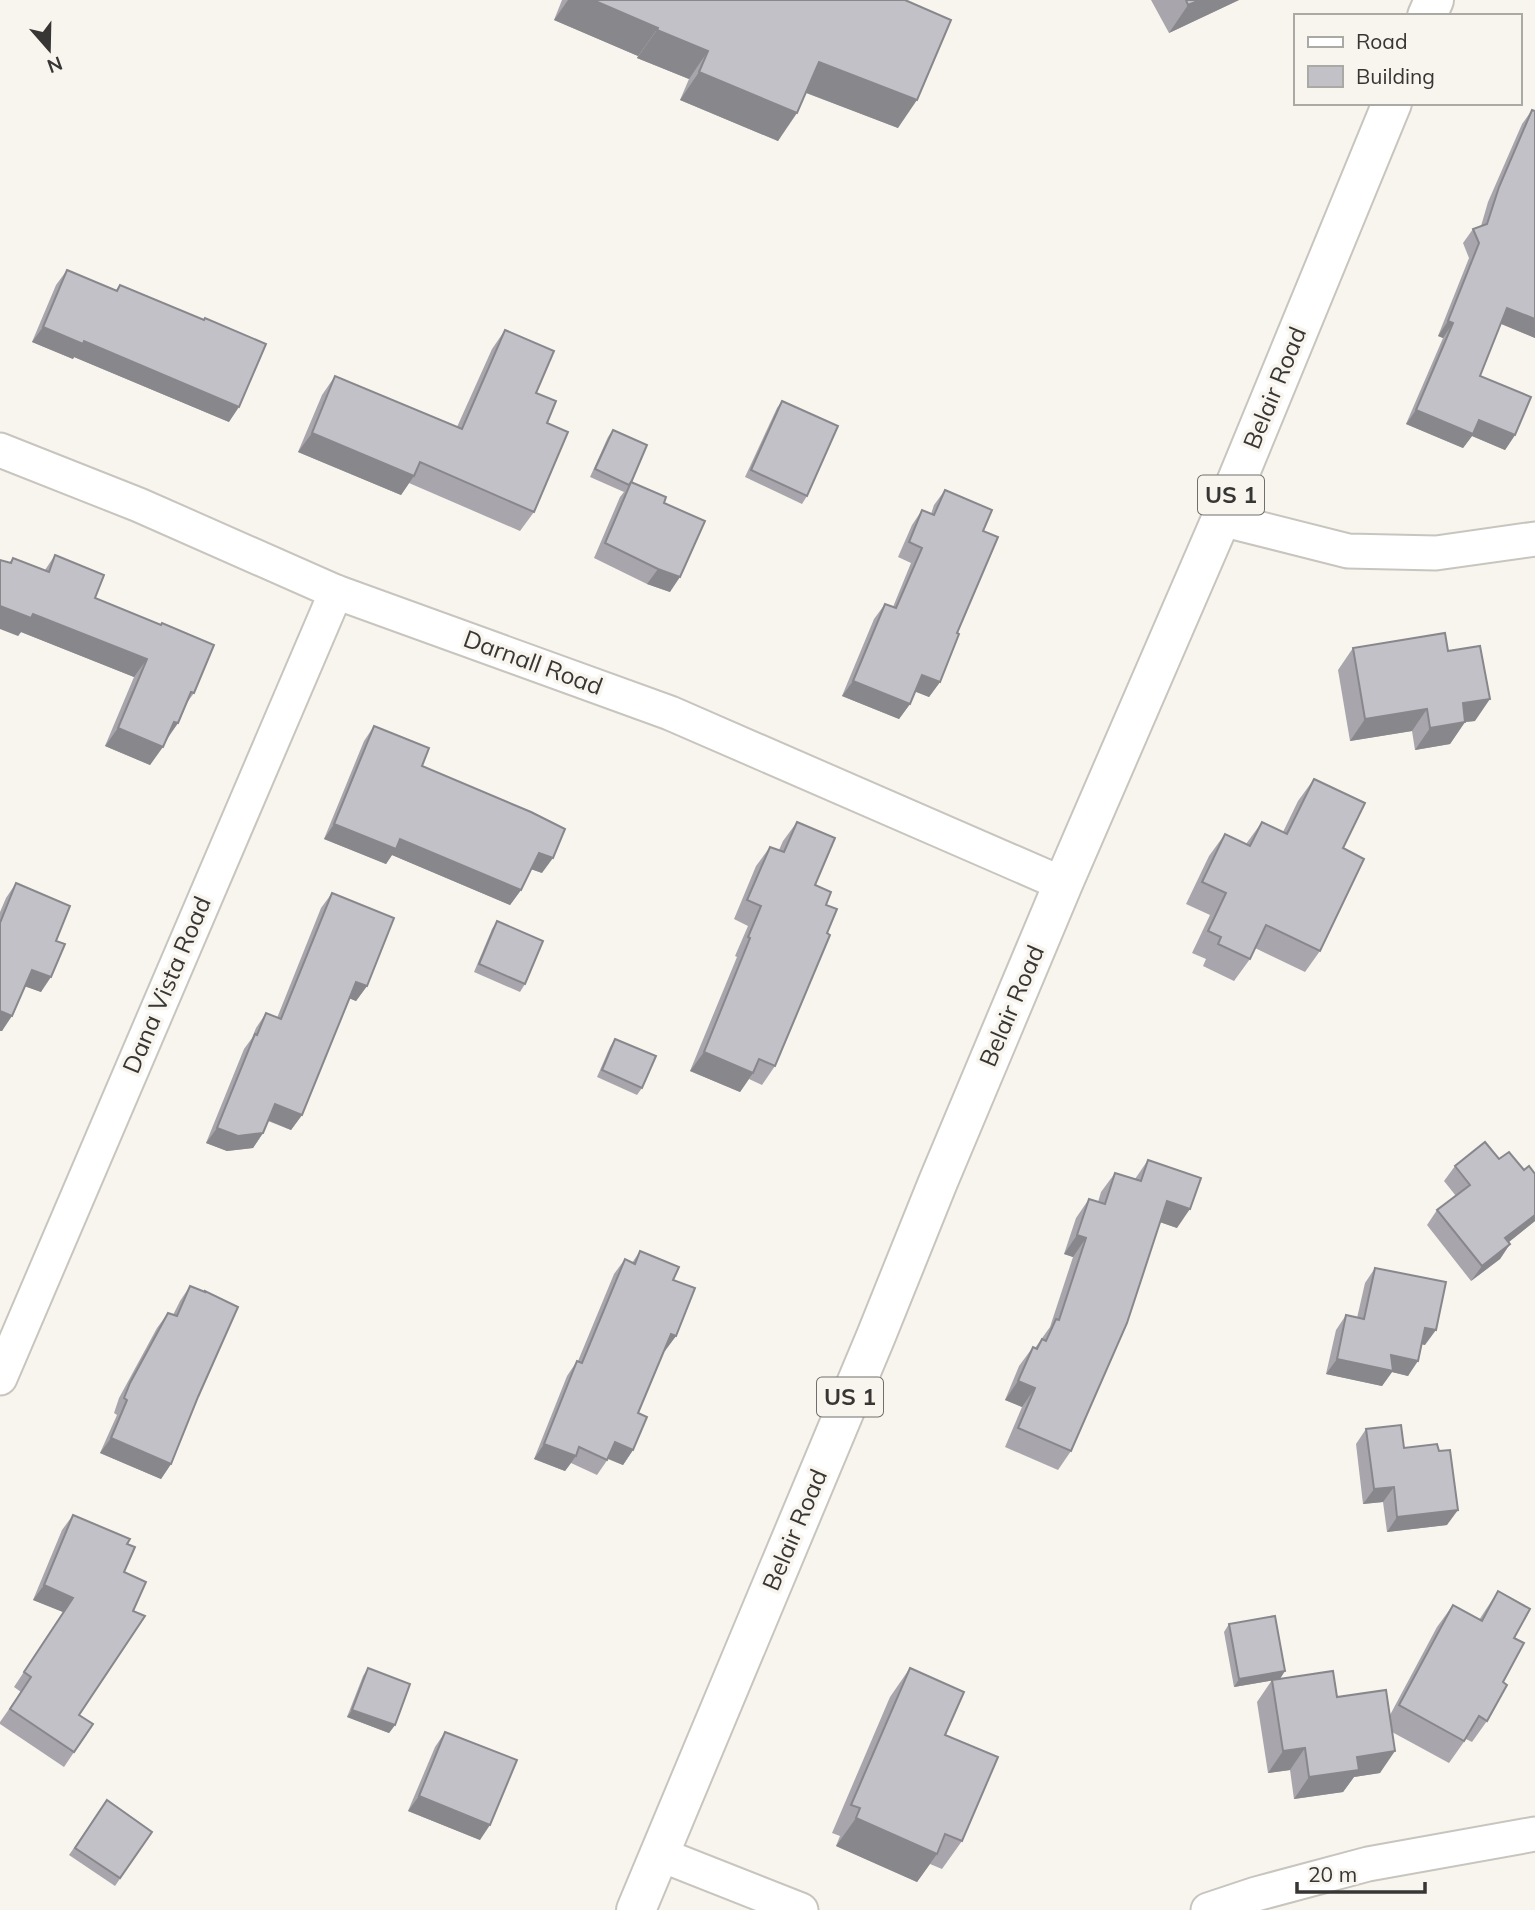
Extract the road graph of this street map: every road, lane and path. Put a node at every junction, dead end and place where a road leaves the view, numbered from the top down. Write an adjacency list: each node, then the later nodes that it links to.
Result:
1 (1391, 105): 3 (highway, Belair Road / US 1)
2 (0, 450): 5 (street, Darnall Road)
3 (1222, 519): 4 (street); 6 (highway, Belair Road / US 1)
4 (1535, 539)
5 (336, 592): 6 (street, Darnall Road); 7 (street, Dana Vista Road)
6 (1063, 884): 9 (highway, Belair Road / US 1)
7 (0, 1378)
8 (1535, 1834): 12 (street)
9 (659, 1854): 10 (highway, Belair Road / US 1); 11 (street)
10 (636, 1910)
11 (801, 1910)
12 (1208, 1910)

